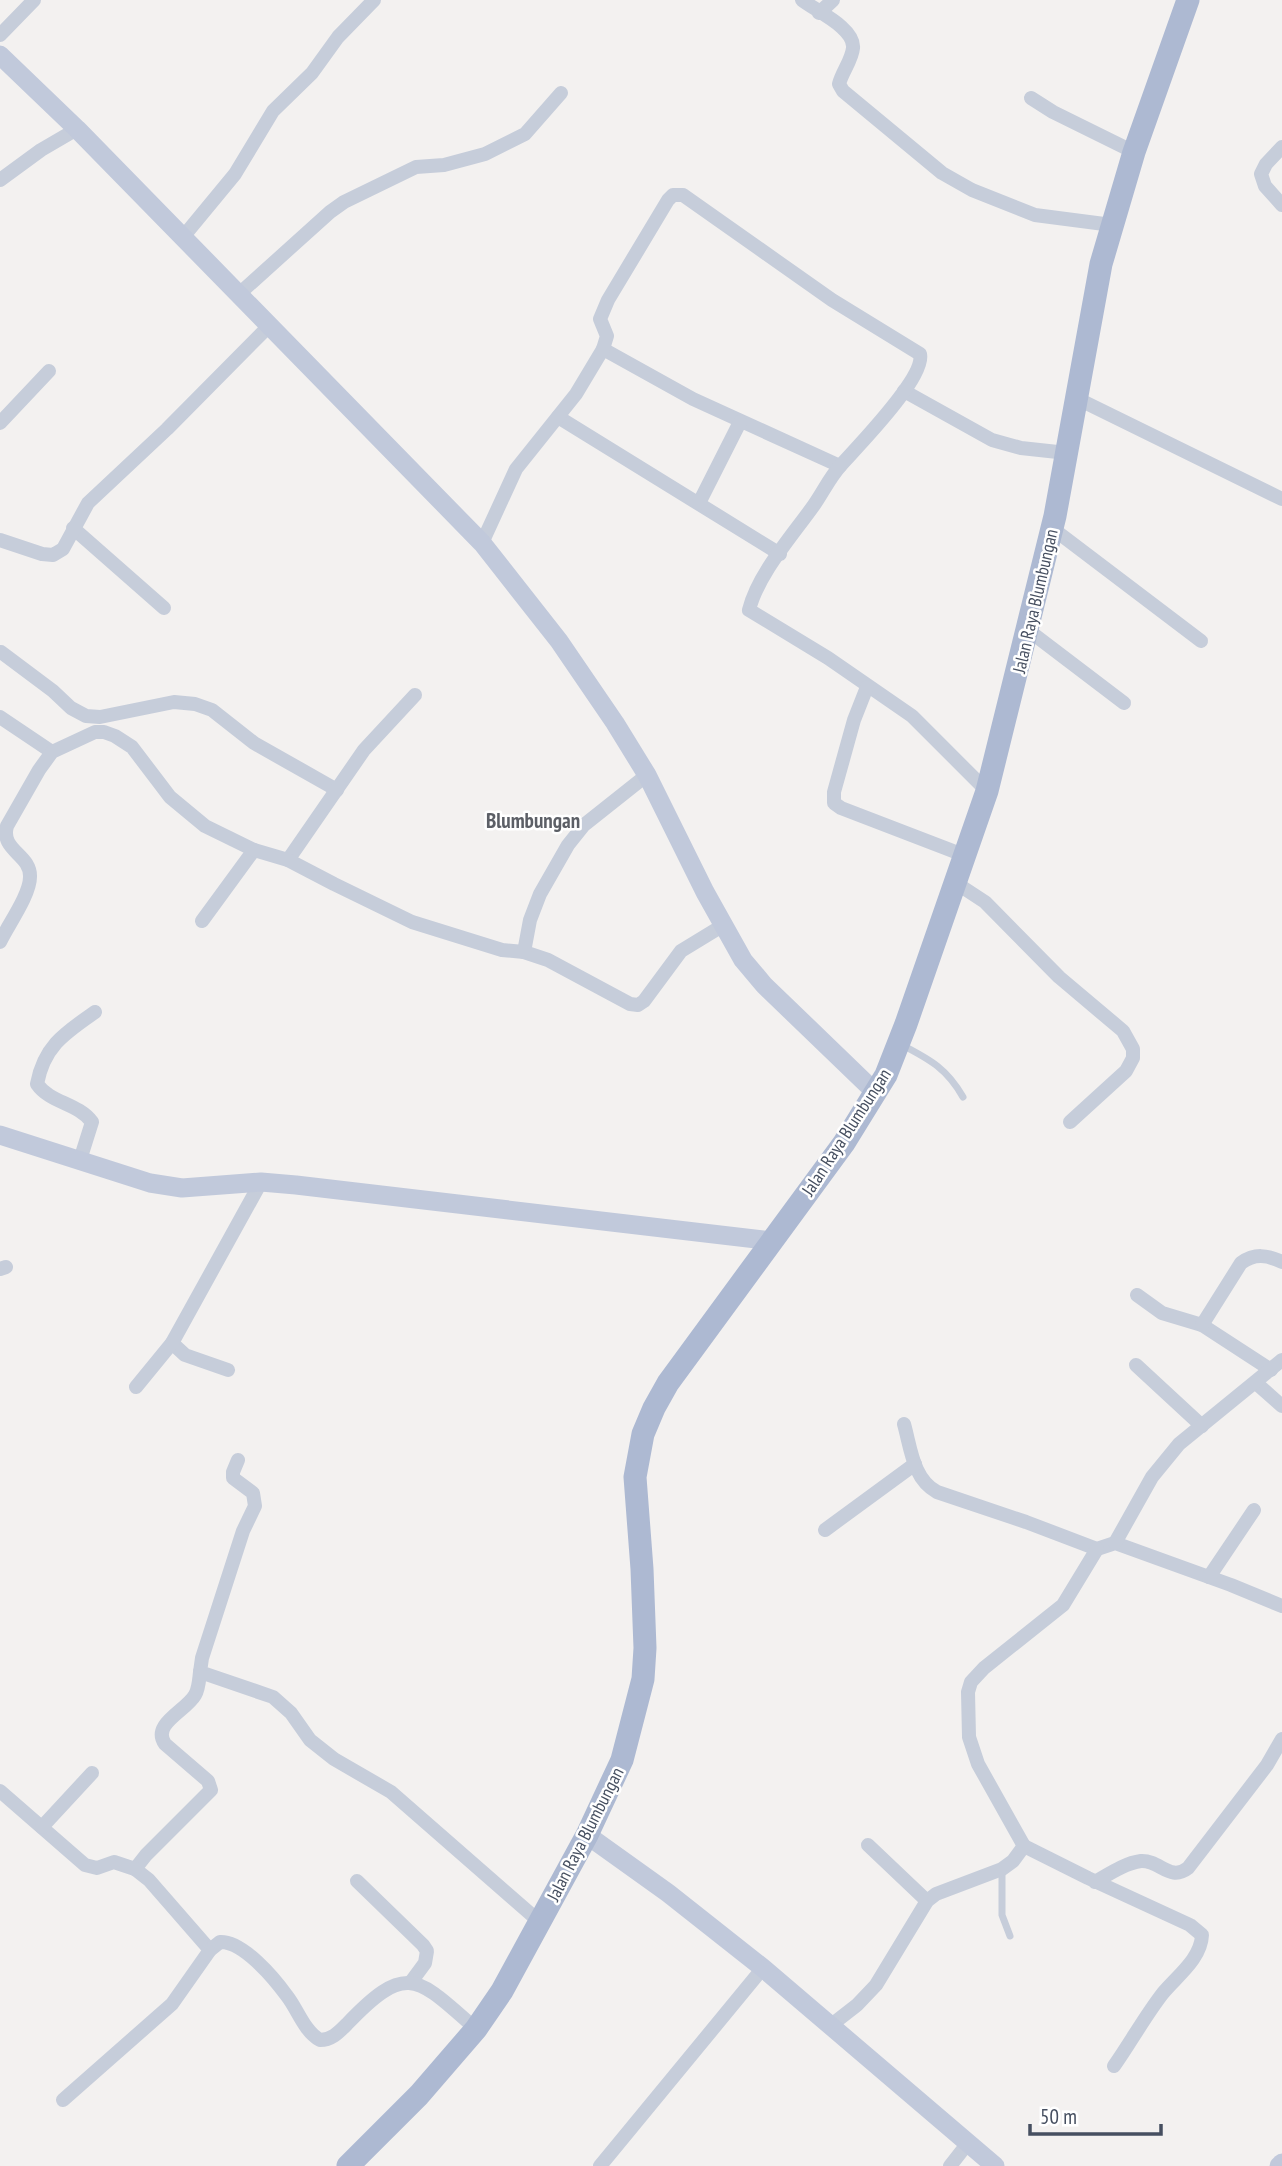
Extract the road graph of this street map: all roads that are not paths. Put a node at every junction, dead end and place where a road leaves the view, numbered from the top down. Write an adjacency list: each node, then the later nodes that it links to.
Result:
1 (33, 0): 7 (street)
2 (374, 0): 17 (street)
3 (802, 0): 6 (street)
4 (833, 0): 6 (street)
5 (1188, 0): 13 (main road, Jalan Raya Blumbungan)
6 (819, 13): 16 (street)
7 (0, 35)
8 (2, 64): 11 (street)
9 (561, 93): 18 (street)
10 (1031, 98): 13 (street)
11 (77, 129): 14 (street); 17 (street)
12 (1282, 147): 15 (street)
13 (1134, 152): 16 (main road, Jalan Raya Blumbungan)
14 (0, 180)
15 (1282, 205)
16 (1112, 225): 23 (main road, Jalan Raya Blumbungan)
17 (183, 237): 18 (street)
18 (239, 294): 19 (street)
19 (270, 325): 31 (street); 34 (street)
20 (603, 349): 22 (street); 24 (street); 25 (street)
21 (49, 371): 26 (street)
22 (904, 391): 27 (street); 28 (street)
23 (1076, 398): 27 (main road, Jalan Raya Blumbungan); 29 (street)
24 (558, 417): 30 (street); 34 (street)
25 (740, 422): 28 (street); 30 (street)
26 (0, 423)
27 (1067, 453): 32 (main road, Jalan Raya Blumbungan)
28 (840, 466): 35 (street)
29 (1282, 499)
30 (699, 503): 35 (street)
31 (73, 528): 33 (street); 36 (street)
32 (1052, 528): 37 (main road, Jalan Raya Blumbungan); 38 (street)
33 (0, 540)
34 (482, 544): 45 (street)
35 (780, 554): 40 (street)
36 (164, 608)
37 (1028, 630): 42 (street); 47 (main road, Jalan Raya Blumbungan)
38 (1201, 641)
39 (1, 652): 46 (street)
40 (867, 687): 47 (street); 49 (street)
41 (415, 695): 46 (street)
42 (1124, 703)
43 (0, 718): 44 (street)
44 (52, 751): 48 (street); 54 (street)
45 (647, 775): 53 (street); 55 (street)
46 (337, 790): 50 (street)
47 (988, 791): 49 (main road, Jalan Raya Blumbungan)
48 (254, 850): 50 (street); 52 (street)
49 (966, 856): 51 (main road, Jalan Raya Blumbungan)
50 (289, 860): 55 (street)
51 (956, 883): 57 (main road, Jalan Raya Blumbungan); 60 (street)
52 (202, 922)
53 (722, 926): 55 (street); 58 (street)
54 (0, 942)
55 (524, 953)
56 (95, 1013): 62 (street)
57 (899, 1044): 58 (main road, Jalan Raya Blumbungan); 59 (lane)
58 (876, 1093): 64 (main road, Jalan Raya Blumbungan)
59 (964, 1097)
60 (1070, 1122)
61 (0, 1135): 62 (street)
62 (80, 1160): 63 (street)
63 (261, 1182): 64 (street); 68 (street)
64 (772, 1241): 90 (main road, Jalan Raya Blumbungan)
65 (1282, 1262): 67 (street)
66 (1137, 1295): 67 (street)
67 (1202, 1325): 70 (street)
68 (172, 1343): 71 (street); 73 (street)
69 (1136, 1365): 76 (street)
70 (1277, 1365): 72 (street)
71 (228, 1370)
72 (1256, 1383): 74 (street); 76 (street)
73 (136, 1387)
74 (1282, 1406)
75 (904, 1424): 78 (street)
76 (1202, 1426): 81 (street)
77 (238, 1460): 85 (street)
78 (915, 1464): 80 (street); 82 (street)
79 (1255, 1510): 83 (street)
80 (825, 1530)
81 (1115, 1543): 82 (street); 83 (street)
82 (1097, 1549): 92 (street)
83 (1209, 1577): 84 (street)
84 (1282, 1606)
85 (200, 1672): 93 (street); 98 (street)
86 (1282, 1739): 96 (street)
87 (92, 1773): 89 (street)
88 (0, 1791): 89 (street)
89 (42, 1827): 93 (street)
90 (587, 1835): 98 (main road, Jalan Raya Blumbungan); 101 (street)
91 (868, 1845): 97 (street)
92 (1024, 1846): 94 (street); 96 (street)
93 (135, 1869): 100 (street)
94 (1002, 1869): 97 (street); 99 (lane)
95 (357, 1881): 102 (street)
96 (1095, 1882): 105 (street)
97 (928, 1901): 103 (street)
98 (541, 1923): 104 (main road, Jalan Raya Blumbungan)
99 (1010, 1936)
100 (210, 1950): 102 (street); 106 (street)
101 (763, 1968): 103 (street); 109 (street)
102 (411, 1982): 104 (street)
103 (830, 2026): 107 (street)
104 (477, 2029): 108 (main road, Jalan Raya Blumbungan)
105 (1114, 2066)
106 (63, 2100)
107 (968, 2143): 110 (street); 111 (street)
108 (348, 2166)
109 (600, 2166)
110 (950, 2166)
111 (995, 2166)

